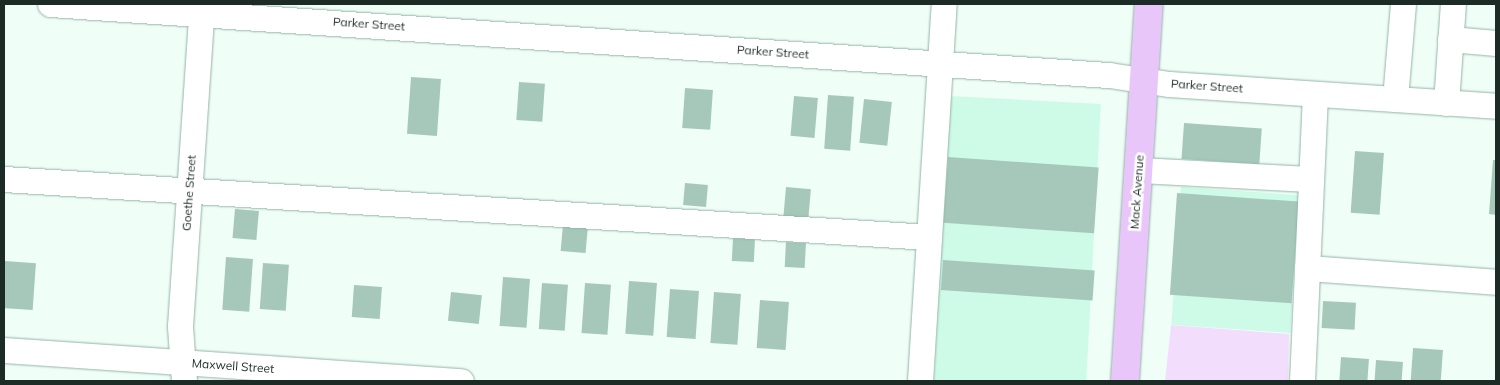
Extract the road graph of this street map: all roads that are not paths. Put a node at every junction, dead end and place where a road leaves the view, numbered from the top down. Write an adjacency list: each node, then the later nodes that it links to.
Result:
1 (50, 4): 6 (street, Parker Street)
2 (944, 4): 9 (street)
3 (1149, 4): 10 (main road, Mack Avenue)
4 (1403, 4): 12 (street)
5 (1453, 4): 7 (street)
6 (202, 8): 9 (street, Parker Street); 18 (street, Goethe Street)
7 (1450, 39): 8 (street); 13 (street)
8 (1496, 43)
9 (939, 64): 10 (street, Parker Street); 19 (street)
10 (1144, 77): 11 (street, Parker Street); 15 (main road, Mack Avenue)
11 (1316, 94): 12 (street, Parker Street); 17 (street)
12 (1395, 99): 13 (street, Parker Street)
13 (1446, 103): 14 (street, Parker Street)
14 (1496, 106)
15 (1138, 170): 17 (street); 26 (main road, Mack Avenue)
16 (4, 179): 18 (street)
17 (1311, 179): 20 (street)
18 (189, 192): 19 (street); 23 (street, Goethe Street)
19 (929, 237): 25 (street)
20 (1307, 268): 21 (street); 27 (street)
21 (1496, 282)
22 (4, 350): 23 (street, Maxwell Street)
23 (183, 372): 24 (street, Maxwell Street)
24 (461, 381)
25 (920, 381)
26 (1125, 381)
27 (1302, 381)

